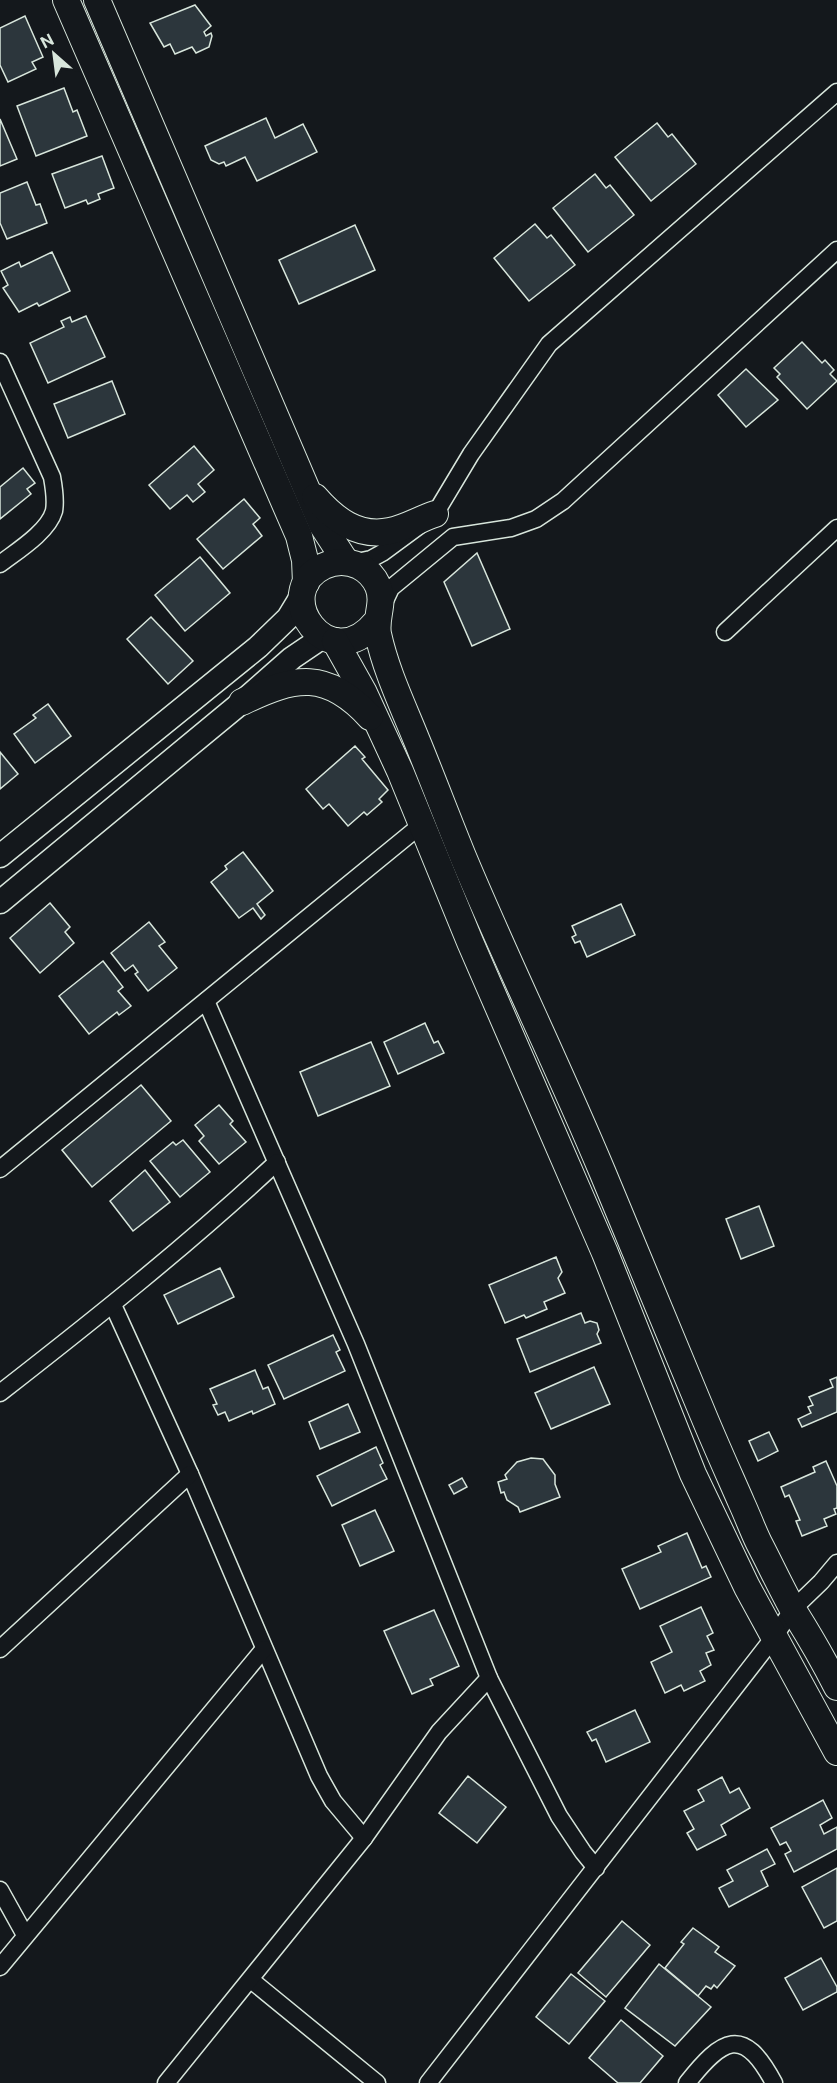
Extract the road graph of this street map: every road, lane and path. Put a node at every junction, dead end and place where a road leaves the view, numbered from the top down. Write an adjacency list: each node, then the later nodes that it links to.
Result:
1 (66, 0): 12 (main road)
2 (97, 0): 6 (main road)
3 (837, 92): 7 (street)
4 (837, 250): 9 (street)
5 (0, 362): 11 (street)
6 (304, 484): 7 (main road); 10 (main road)
7 (435, 514): 9 (street); 10 (street)
8 (837, 528): 14 (street)
9 (453, 537): 13 (street)
10 (349, 563): 12 (main road); 13 (main road)
11 (0, 564)
12 (304, 589): 15 (main road); 19 (main road)
13 (378, 616): 15 (main road); 28 (main road)
14 (725, 632)
15 (329, 639): 16 (main road); 17 (main road)
16 (242, 702): 17 (main road); 20 (main road)
17 (381, 728): 18 (main road)
18 (422, 825): 21 (street); 29 (main road)
19 (0, 856)
20 (0, 902)
21 (206, 1001): 22 (street); 23 (street)
22 (277, 1162): 24 (street); 32 (street)
23 (0, 1169)
24 (113, 1305): 25 (street); 26 (street)
25 (0, 1393)
26 (190, 1474): 30 (street); 31 (street)
27 (837, 1563): 28 (street)
28 (793, 1609): 29 (street); 33 (main road)
29 (774, 1637): 34 (main road); 36 (street)
30 (0, 1648)
31 (264, 1649): 35 (street); 38 (street)
32 (489, 1678): 35 (street); 36 (street)
33 (837, 1687)
34 (837, 1752)
35 (364, 1838): 40 (street)
36 (596, 1868): 43 (street)
37 (0, 1890): 38 (street)
38 (25, 1935): 39 (street)
39 (0, 1967)
40 (250, 1980): 41 (street); 42 (street)
41 (166, 2083)
42 (377, 2083)
43 (428, 2083)
44 (687, 2083): 45 (street)
45 (774, 2083)

